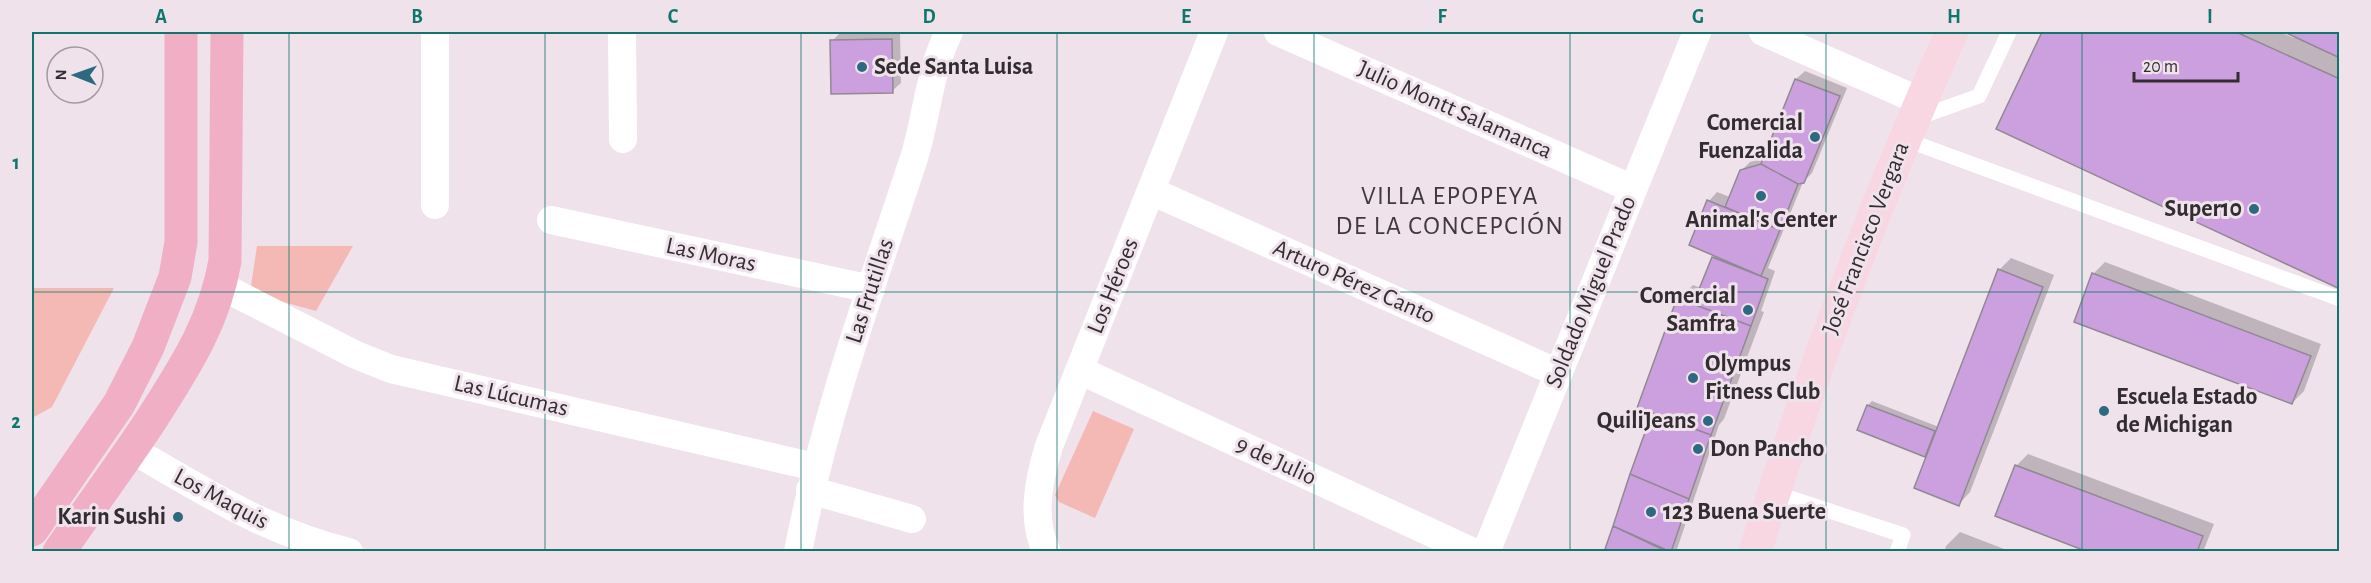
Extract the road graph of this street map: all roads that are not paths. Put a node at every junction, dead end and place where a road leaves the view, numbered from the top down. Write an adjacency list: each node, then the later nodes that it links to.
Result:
1 (181, 32): 27 (main road)
2 (227, 32): 18 (main road)
3 (435, 32): 16 (street)
4 (622, 32): 13 (street)
5 (949, 32): 19 (street, Las Frutillas)
6 (1214, 32): 15 (street, Los Héroes)
7 (1278, 32): 14 (street, Julio Montt Salamanca)
8 (1697, 32): 14 (street, Soldado Miguel Prado)
9 (1762, 32): 12 (street)
10 (1952, 32): 12 (main road, José Francisco Vergara)
11 (2009, 32): 12 (lane)
12 (1912, 120): 20 (lane); 25 (main road, José Francisco Vergara)
13 (623, 139)
14 (1633, 189): 22 (street, Soldado Miguel Prado)
15 (1151, 190): 21 (street, Los Héroes); 22 (street, Arturo Pérez Canto)
16 (435, 205)
17 (551, 220): 19 (street, Las Moras)
18 (221, 286): 23 (main road); 24 (street, Las Lúcumas)
19 (871, 289): 24 (street, Las Frutillas)
20 (2340, 299)
21 (1079, 370): 28 (street, Los Héroes); 32 (street, 9 de Julio)
22 (1558, 373): 33 (street, Soldado Miguel Prado)
23 (131, 450): 29 (main road); 30 (street, Los Maquis)
24 (813, 478): 26 (street, Las Lúcumas); 31 (street, Las Frutillas)
25 (1774, 493): 34 (main road, José Francisco Vergara); 35 (lane)
26 (912, 519)
27 (32, 530)
28 (1046, 549)
29 (59, 552)
30 (349, 552)
31 (798, 552)
32 (1473, 552)
33 (1486, 552)
34 (1755, 552)
35 (1897, 552)

